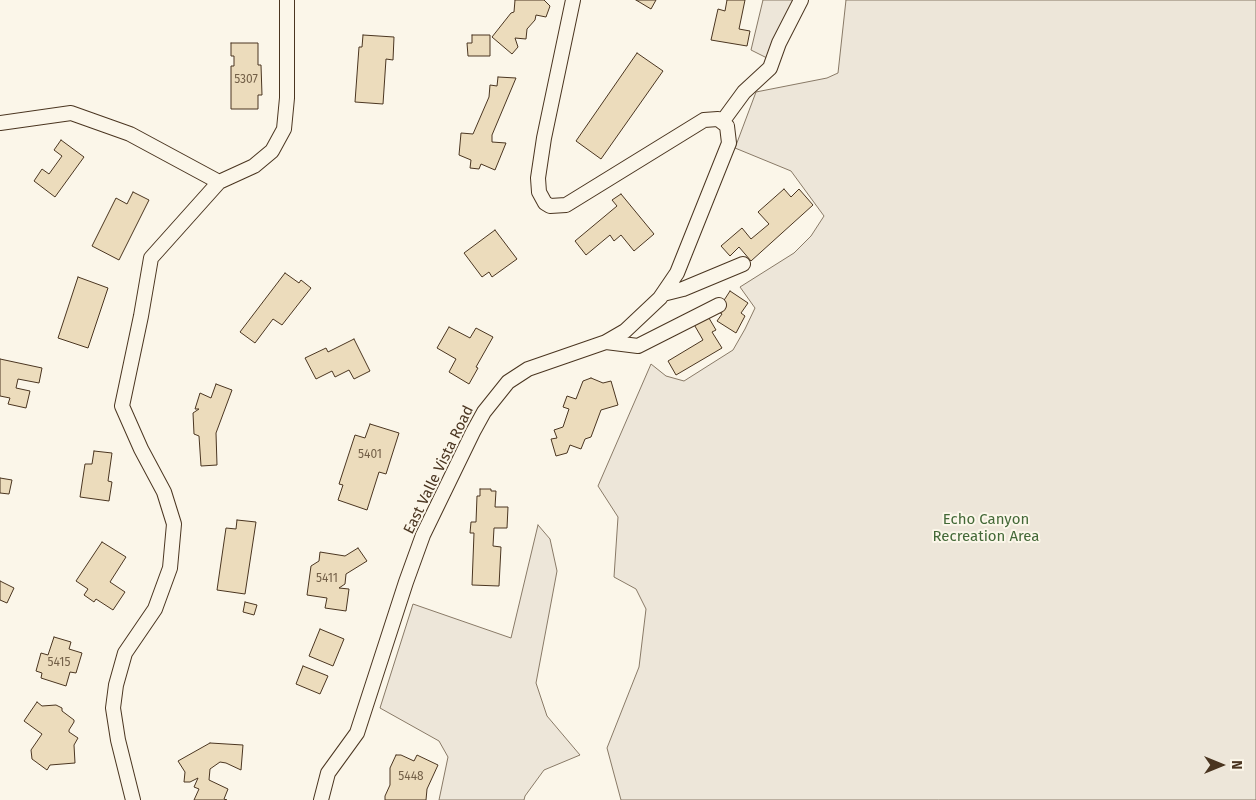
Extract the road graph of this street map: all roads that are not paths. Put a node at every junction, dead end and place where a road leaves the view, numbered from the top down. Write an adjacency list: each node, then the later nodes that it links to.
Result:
1 (286, 0): 6 (street)
2 (573, 0): 4 (street)
3 (801, 0): 4 (street)
4 (722, 122): 8 (street, East Valle Vista Road)
5 (0, 123): 6 (street)
6 (219, 182): 11 (street)
7 (743, 264): 8 (street)
8 (663, 294): 10 (street, East Valle Vista Road)
9 (719, 305): 10 (street)
10 (606, 342): 12 (street, East Valle Vista Road)
11 (132, 800)
12 (321, 800)

